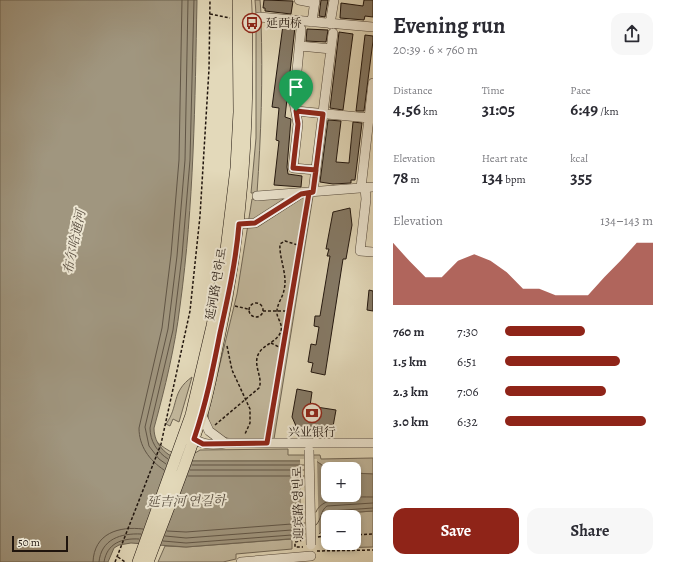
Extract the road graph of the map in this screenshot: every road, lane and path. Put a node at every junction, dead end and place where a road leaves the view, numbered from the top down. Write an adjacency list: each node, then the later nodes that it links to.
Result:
1 (210, 0): 7 (path)
2 (238, 0): 40 (main road, 延河路 연하로)
3 (246, 0): 25 (main road, 延河路 연하로)
4 (299, 0): 6 (street)
5 (334, 0): 13 (street)
6 (315, 1): 10 (street)
7 (210, 14): 9 (path); 49 (path)
8 (259, 17): 10 (street)
9 (232, 19)
10 (312, 22): 13 (street)
11 (373, 27): 13 (street)
12 (301, 29): 14 (street)
13 (332, 29): 15 (street)
14 (300, 46): 15 (street); 18 (street)
15 (331, 49): 19 (street)
16 (373, 84): 17 (street)
17 (372, 94): 20 (street)
18 (296, 111): 19 (street); 21 (street)
19 (323, 114): 20 (street); 21 (street)
20 (369, 118): 22 (street)
21 (316, 170): 23 (street)
22 (366, 188): 23 (street); 27 (street)
23 (308, 193): 24 (street); 25 (street); 26 (path)
24 (257, 196)
25 (239, 224): 37 (main road, 延河路 연하로)
26 (301, 246): 30 (path); 32 (path)
27 (373, 252)
28 (232, 305): 29 (path)
29 (248, 308): 31 (path); 31 (path)
30 (290, 310): 32 (path); 35 (path)
31 (263, 311): 32 (path)
32 (277, 311): 33 (path)
33 (271, 343): 35 (path); 36 (path)
34 (227, 345): 36 (path)
35 (284, 350): 42 (path)
36 (246, 400): 38 (path); 39 (path)
37 (202, 416): 40 (main road, 延河路 연하로); 41 (street)
38 (212, 428)
39 (244, 438)
40 (188, 439): 41 (street); 52 (main road, 延河路 연하로)
41 (225, 443): 42 (street)
42 (267, 443): 44 (street)
43 (373, 444): 44 (street)
44 (309, 447): 48 (street, 迎宾路 영빈로, bridge)
45 (373, 534): 46 (path)
46 (361, 535)
47 (373, 550): 48 (path)
48 (311, 553): 53 (street)
49 (118, 557): 50 (path); 51 (path)
50 (116, 562)
51 (125, 562)
52 (142, 562)
53 (241, 562)

